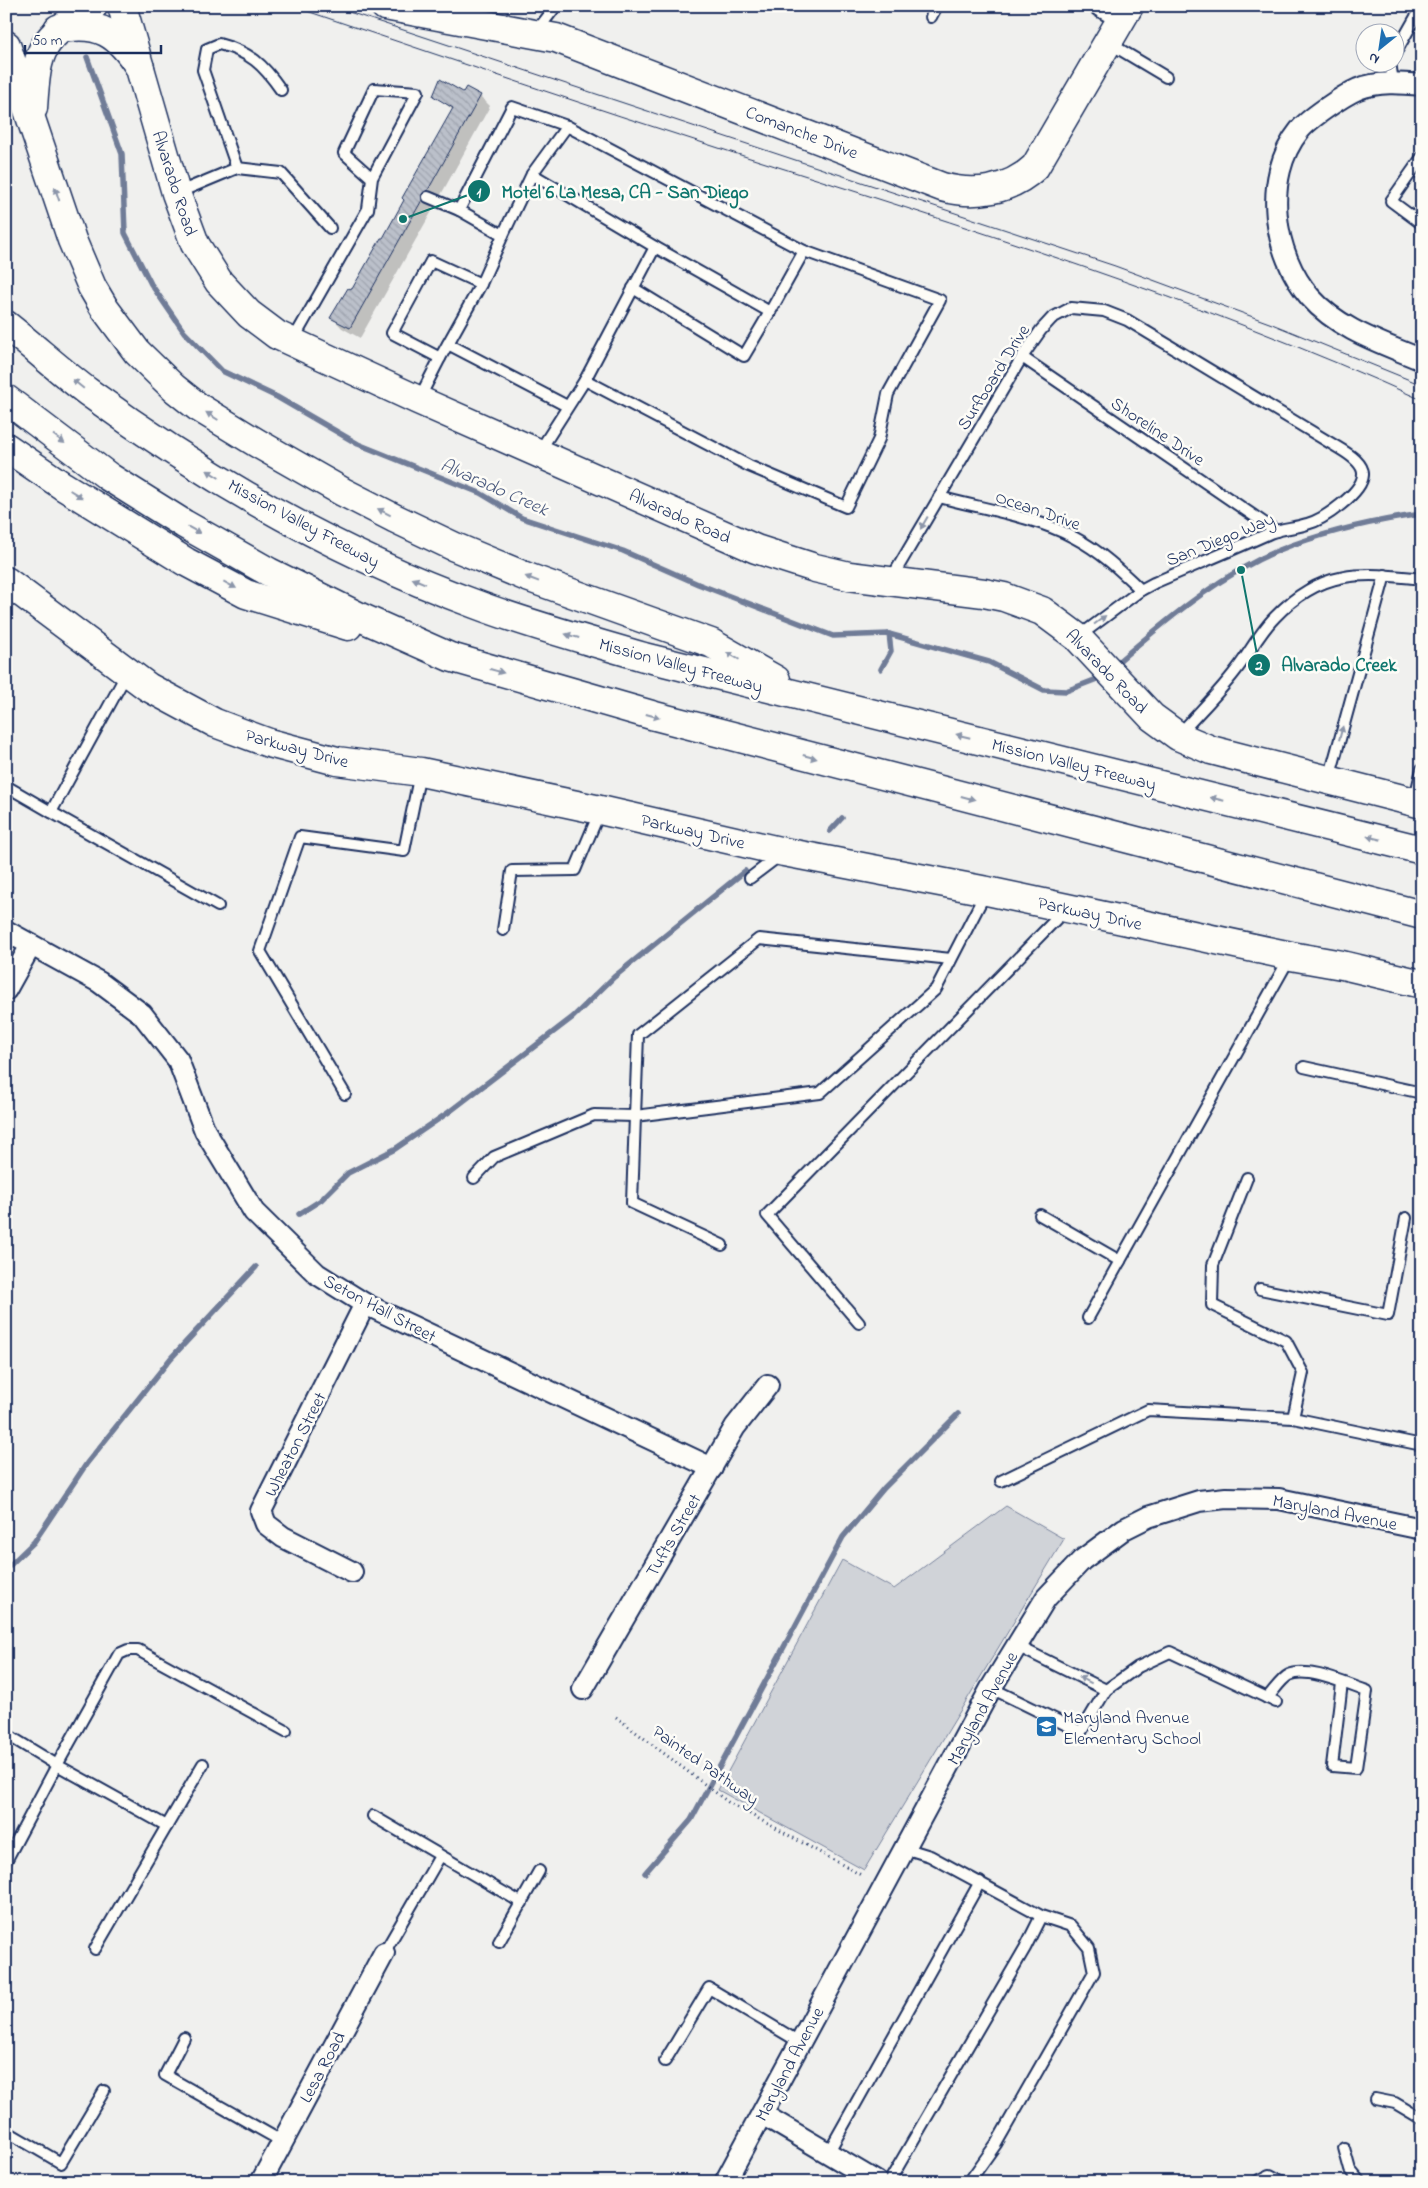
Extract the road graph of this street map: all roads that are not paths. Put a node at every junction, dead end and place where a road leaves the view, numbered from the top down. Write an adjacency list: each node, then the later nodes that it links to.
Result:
1 (93, 6): 9 (main road)
2 (122, 6): 14 (main road, Alvarado Road)
3 (385, 6): 10 (main road, Comanche Drive)
4 (556, 6): 10 (lane)
5 (937, 6): 8 (lane)
6 (1422, 6): 11 (lane)
7 (1117, 10): 12 (main road, Comanche Drive)
8 (931, 17)
9 (57, 30): 14 (main road); 20 (main road)
10 (536, 33): 12 (main road, Comanche Drive)
11 (1406, 34)
12 (1109, 43): 16 (lane)
13 (6, 45): 20 (main road)
14 (140, 68): 26 (main road, Alvarado Road)
15 (1392, 72): 17 (lane)
16 (1166, 77)
17 (1393, 82): 18 (street); 42 (street)
18 (1422, 85)
19 (281, 90): 23 (lane)
20 (32, 119): 60 (main road, one-way to 20)
21 (567, 126): 24 (lane); 28 (lane); 33 (lane)
22 (1422, 157): 29 (lane)
23 (237, 168): 26 (lane); 30 (lane)
24 (532, 174): 31 (lane); 32 (lane)
25 (372, 178): 25 (lane); 38 (lane)
26 (176, 193): 38 (main road, Alvarado Road)
27 (428, 197): 28 (lane)
28 (459, 210): 31 (lane)
29 (1422, 224)
30 (330, 228)
31 (502, 235): 34 (lane)
32 (655, 247): 35 (lane); 36 (lane)
33 (804, 251): 36 (lane); 43 (lane)
34 (481, 284): 39 (lane); 40 (lane)
35 (633, 288): 36 (lane); 43 (lane)
36 (770, 312)
37 (6, 325): 60 (main road, Mission Valley Freeway, one-way to 37)
38 (291, 342): 45 (main road, Alvarado Road)
39 (448, 344): 40 (lane); 46 (lane)
40 (440, 358): 45 (lane)
41 (1022, 358): 49 (lane, Surfboard Drive); 50 (lane, Surfboard Drive); 51 (lane, Shoreline Drive)
42 (1422, 360)
43 (586, 380): 46 (lane)
44 (6, 399): 58 (main road, one-way to 58)
45 (418, 400): 48 (main road, Alvarado Road)
46 (568, 406): 48 (lane)
47 (6, 447): 58 (main road, one-way to 58)
48 (538, 453): 55 (main road, Alvarado Road)
49 (1361, 468): 51 (lane, San Diego Way)
50 (939, 497): 55 (lane, Surfboard Drive, one-way to 55); 56 (lane, Ocean Drive)
51 (1276, 531): 56 (lane, San Diego Way)
52 (1385, 575): 53 (lane); 61 (lane); 64 (lane, one-way to 52)
53 (1422, 579)
54 (6, 581): 59 (main road, Parkway Drive)
55 (889, 582): 57 (main road, Alvarado Road)
56 (1141, 590): 57 (lane, San Diego Way, one-way to 56)
57 (1077, 637): 61 (main road, Alvarado Road)
58 (450, 658): 75 (main road, one-way to 75)
59 (128, 672): 63 (main road, Parkway Drive); 68 (lane)
60 (806, 697): 69 (main road, Mission Valley Freeway, one-way to 60)
61 (1178, 736): 64 (main road, Alvarado Road)
62 (1422, 769): 66 (lane)
63 (420, 772): 67 (main road, Parkway Drive); 85 (lane)
64 (1328, 780): 66 (main road, Alvarado Road)
65 (6, 786): 68 (lane)
66 (1418, 803)
67 (600, 810): 70 (main road, Parkway Drive); 76 (lane)
68 (51, 812): 73 (lane)
69 (1422, 850)
70 (784, 852): 71 (lane); 72 (main road, Parkway Drive)
71 (750, 878)
72 (987, 891): 74 (main road, Parkway Drive); 80 (lane)
73 (218, 906)
74 (1068, 908): 79 (main road, Parkway Drive); 96 (lane)
75 (1422, 915)
76 (503, 930)
77 (6, 931): 78 (street, Seton Hall Street)
78 (31, 945): 82 (street); 94 (street, Seton Hall Street)
79 (1290, 956): 81 (main road, Parkway Drive); 92 (lane)
80 (951, 959): 86 (lane); 86 (lane)
81 (1422, 984)
82 (6, 990)
83 (1304, 1067): 84 (lane)
84 (1422, 1093)
85 (345, 1094)
86 (634, 1116): 87 (lane); 91 (lane)
87 (474, 1178)
88 (1248, 1178): 98 (lane)
89 (1040, 1215): 92 (lane)
90 (1406, 1218): 93 (lane)
91 (722, 1245)
92 (1120, 1261): 95 (lane)
93 (1260, 1289)
94 (365, 1304): 100 (street, Seton Hall Street); 103 (street, Wheaton Street)
95 (1088, 1318)
96 (859, 1323)
97 (768, 1385): 100 (street, Tufts Street)
98 (1293, 1418): 99 (lane); 101 (lane)
99 (1422, 1445)
100 (712, 1468): 107 (street, Tufts Street)
101 (1002, 1481)
102 (1422, 1529): 104 (street, Maryland Avenue)
103 (352, 1572)
104 (1017, 1646): 106 (street, Maryland Avenue); 108 (lane, one-way to 104)
105 (1342, 1683): 105 (lane); 108 (lane)
106 (991, 1688): 108 (lane); 115 (street, Maryland Avenue)
107 (583, 1689)
108 (1106, 1690)
109 (286, 1731): 112 (lane)
110 (6, 1734): 112 (lane)
111 (203, 1764): 114 (lane)
112 (57, 1765): 114 (lane); 117 (lane)
113 (373, 1816): 116 (lane)
114 (167, 1826): 123 (lane)
115 (904, 1848): 119 (lane); 126 (street, Maryland Avenue)
116 (440, 1856): 120 (lane); 124 (lane)
117 (6, 1861)
118 (539, 1871): 120 (lane)
119 (980, 1882): 121 (lane); 135 (lane)
120 (522, 1904): 122 (lane)
121 (1041, 1916): 139 (lane); 140 (lane)
122 (499, 1942)
123 (95, 1949)
124 (384, 1953): 133 (street, Lesa Road)
125 (184, 2038): 133 (lane)
126 (801, 2043): 127 (lane); 130 (street, Maryland Avenue)
127 (665, 2061)
128 (104, 2091): 132 (lane)
129 (1375, 2099): 131 (lane)
130 (762, 2114): 135 (street); 137 (street, Maryland Avenue)
131 (1422, 2119)
132 (6, 2131)
133 (283, 2142): 136 (street, Lesa Road)
134 (1344, 2148): 143 (lane)
135 (828, 2153): 138 (street)
136 (261, 2182)
137 (725, 2182)
138 (877, 2182)
139 (889, 2182)
140 (970, 2182)
141 (1256, 2182): 142 (lane)
142 (1283, 2182)
143 (1360, 2182)

